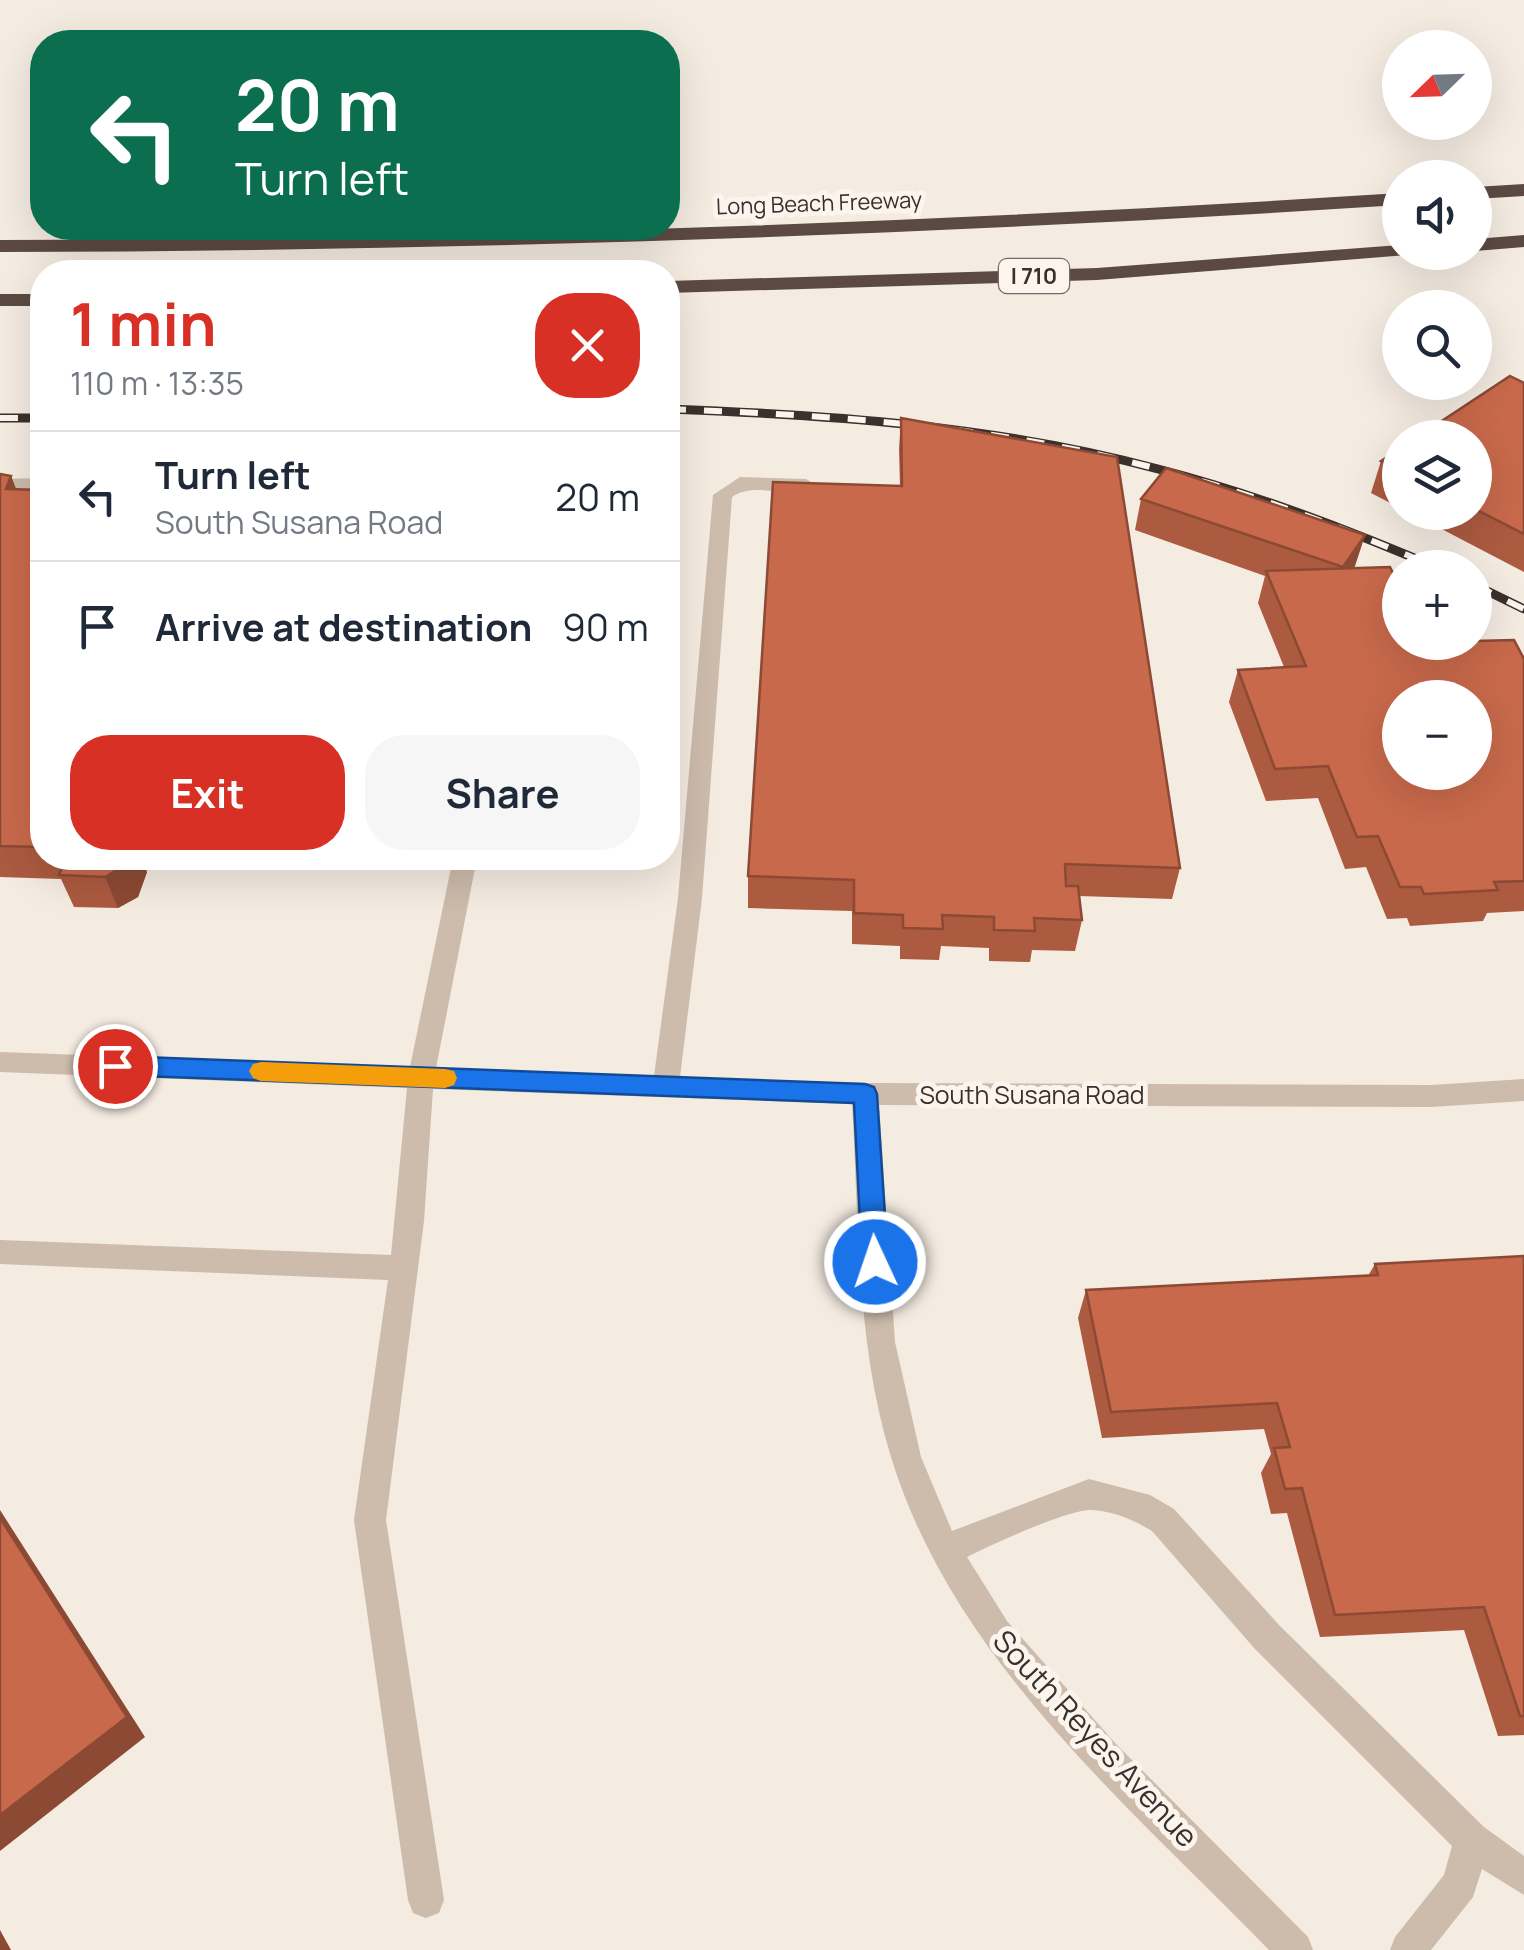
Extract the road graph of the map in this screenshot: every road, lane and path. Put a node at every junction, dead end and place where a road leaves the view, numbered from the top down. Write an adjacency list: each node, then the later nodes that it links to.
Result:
1 (1524, 190): 2 (highway)
2 (1492, 192)
3 (1382, 199): 4 (highway, Long Beach Freeway / I 710)
4 (680, 233)
5 (489, 240): 8 (highway, Long Beach Freeway / I 710)
6 (1524, 241): 7 (highway)
7 (1492, 244)
8 (0, 246)
9 (1382, 252): 10 (highway, I 710)
10 (680, 287)
11 (0, 300): 12 (highway)
12 (30, 300)
13 (30, 484): 14 (street)
14 (0, 485)
15 (832, 486): 19 (street)
16 (464, 870): 18 (street)
17 (0, 1062): 18 (street, South Susana Road)
18 (421, 1077): 19 (street, South Susana Road); 23 (street)
19 (666, 1086): 21 (street, South Susana Road)
20 (1524, 1090): 21 (street, South Susana Road)
21 (865, 1094): 24 (street, South Reyes Avenue)
22 (0, 1252): 23 (street)
23 (403, 1268): 27 (street)
24 (945, 1552): 25 (street); 28 (street, South Reyes Avenue)
25 (1471, 1840): 26 (street); 29 (street)
26 (1524, 1876)
27 (426, 1900)
28 (1295, 1950)
29 (1408, 1950)

